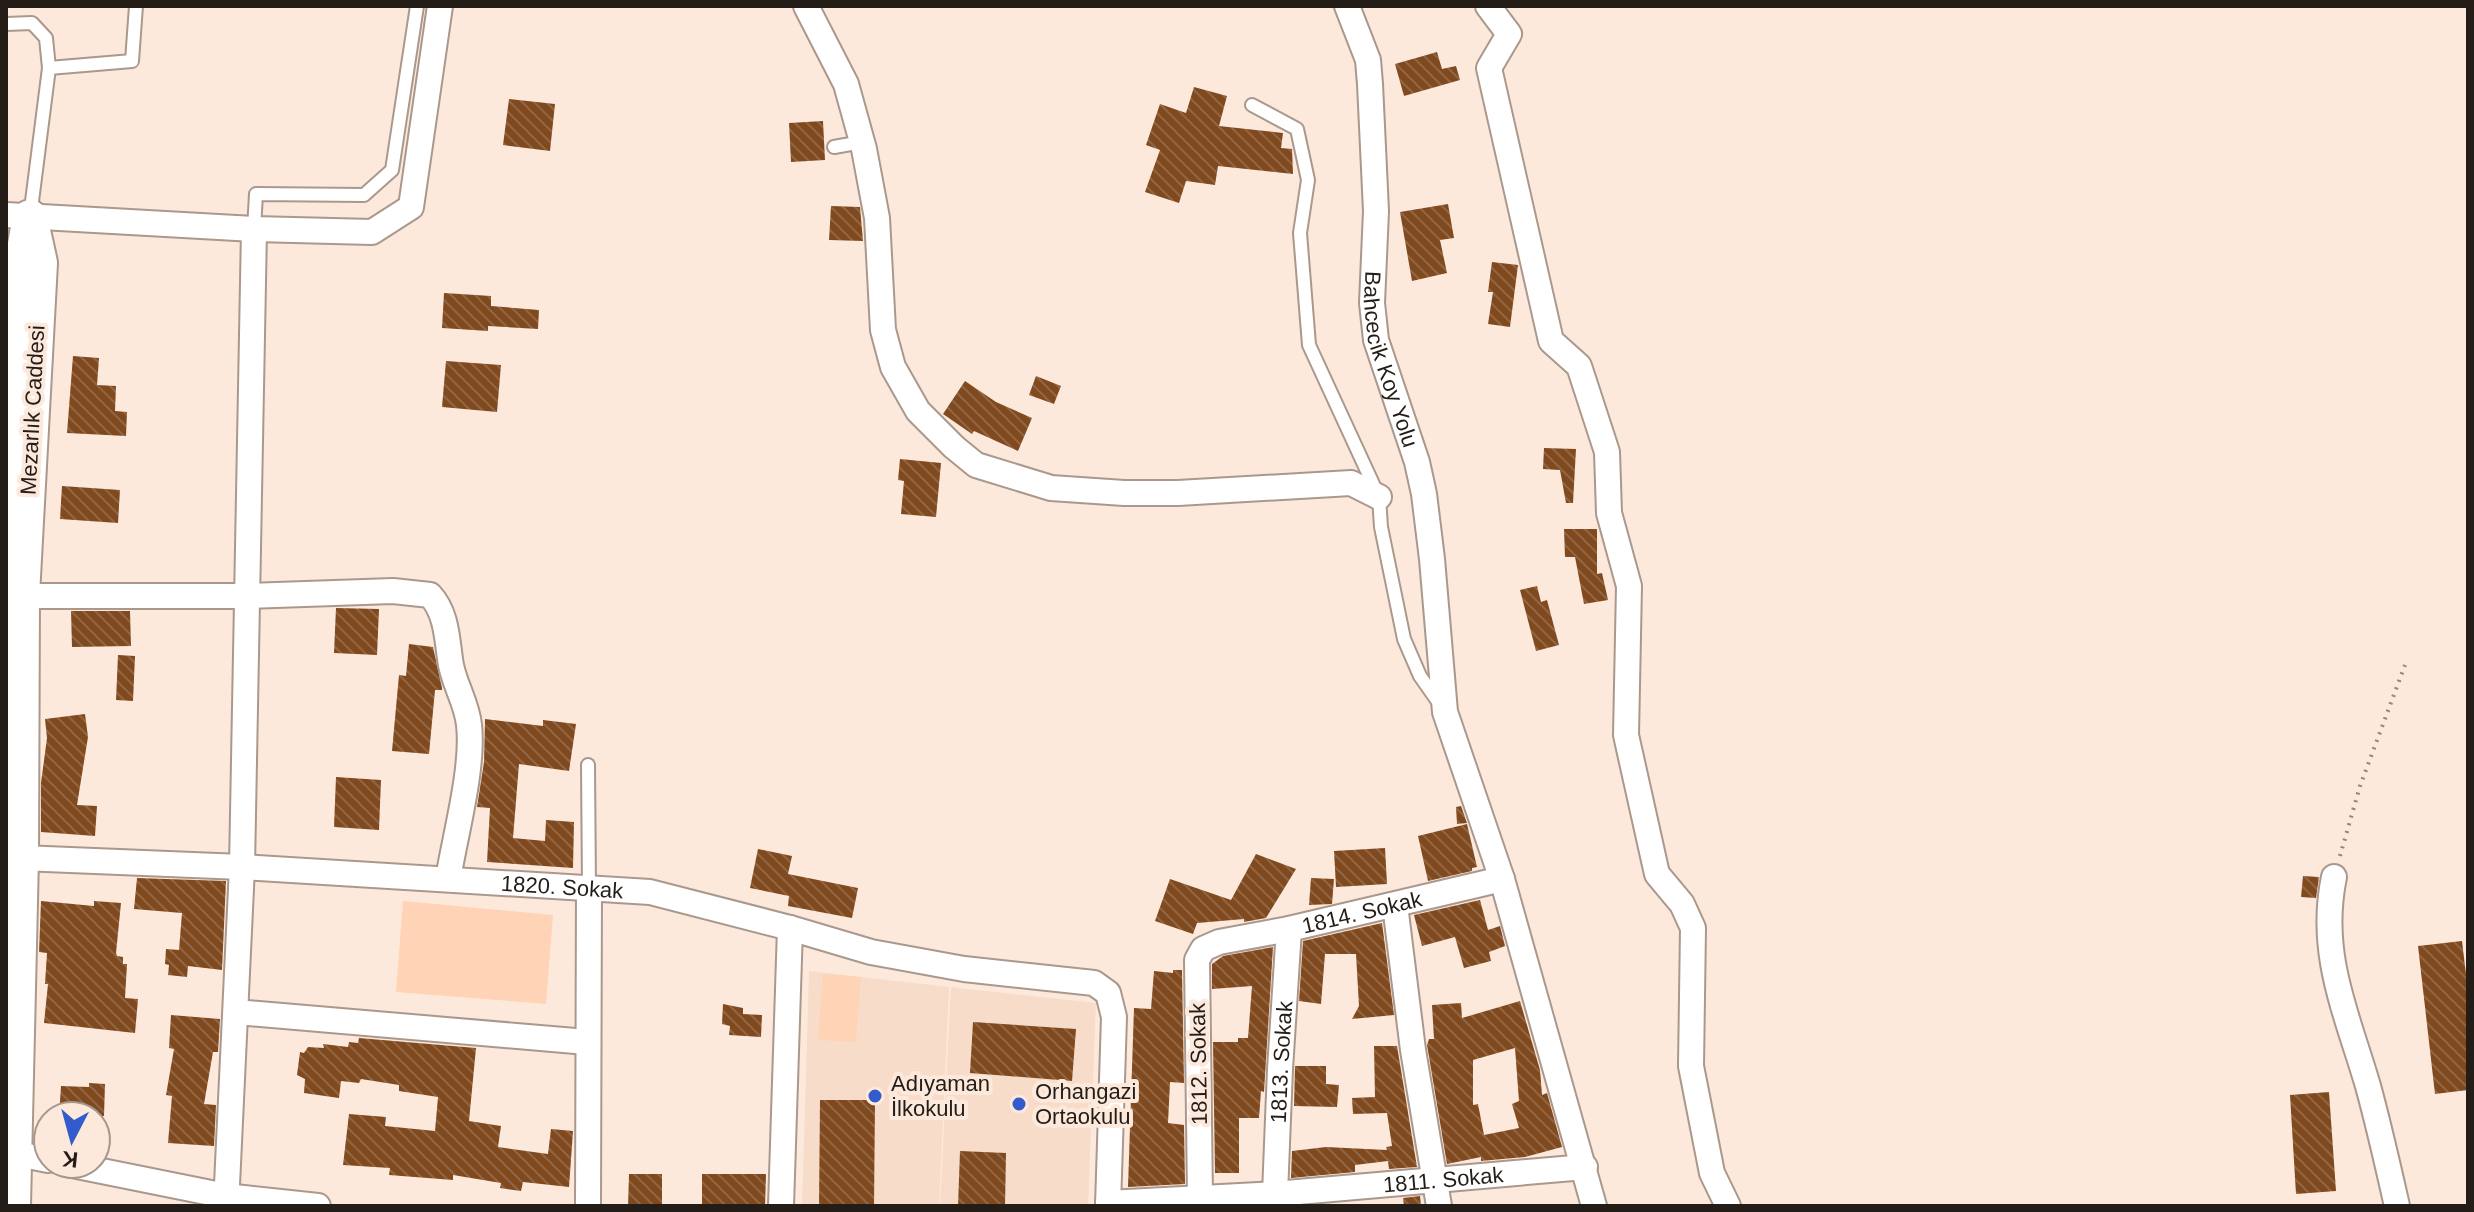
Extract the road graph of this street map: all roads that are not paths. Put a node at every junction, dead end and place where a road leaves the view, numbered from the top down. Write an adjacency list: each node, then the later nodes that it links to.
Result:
1 (136, 6): 8 (lane)
2 (417, 6): 13 (lane)
3 (440, 6): 13 (street)
4 (806, 6): 10 (street)
5 (1347, 6): 18 (street, Bahcecik Koy Yolu)
6 (1488, 6): 47 (street)
7 (6, 24): 8 (lane)
8 (49, 68): 12 (lane)
9 (1252, 105): 14 (lane)
10 (862, 142): 11 (lane); 14 (street)
11 (834, 147)
12 (18, 216): 13 (street); 15 (street, Mezarlık Caddesi); 16 (street, Mezarlık Caddesi)
13 (254, 229): 17 (street)
14 (1379, 497): 18 (lane)
15 (6, 530)
16 (14, 595): 17 (street); 20 (street, Mezarlık Caddesi)
17 (247, 596): 21 (street); 23 (street)
18 (1445, 712): 24 (street, Bahcecik Koy Yolu)
19 (588, 765): 25 (lane)
20 (21, 858): 21 (street, 1820. Sokak); 32 (street, Mezarlık Caddesi)
21 (242, 867): 23 (street, 1820. Sokak); 30 (street)
22 (2334, 877): 48 (street)
23 (448, 879): 25 (street, 1820. Sokak)
24 (1502, 879): 26 (street, 1814. Sokak); 34 (street, Bahcecik Koy Yolu)
25 (589, 889): 27 (street, 1820. Sokak); 31 (street)
26 (1395, 905): 28 (street, 1814. Sokak); 36 (street)
27 (790, 928): 40 (street, 1820. Sokak); 44 (street)
28 (1289, 929): 29 (street, 1814. Sokak); 37 (street, 1813. Sokak)
29 (1219, 942): 38 (street, 1812. Sokak)
30 (236, 1012): 31 (street); 39 (street)
31 (587, 1042): 43 (street)
32 (9, 1151): 33 (street); 41 (street, Mezarlık Caddesi)
33 (32, 1156)
34 (1585, 1167): 36 (street, 1811. Sokak); 46 (street, Bahcecik Koy Yolu)
35 (112, 1174): 39 (street)
36 (1436, 1180): 37 (street, 1811. Sokak); 45 (street)
37 (1275, 1194): 38 (street, 1811. Sokak)
38 (1200, 1198): 40 (street, 1811. Sokak)
39 (226, 1201): 42 (street)
40 (1108, 1204)
41 (13, 1206)
42 (318, 1206)
43 (588, 1206)
44 (781, 1206)
45 (1439, 1206)
46 (1594, 1206)
47 (1728, 1206)
48 (2397, 1206)

